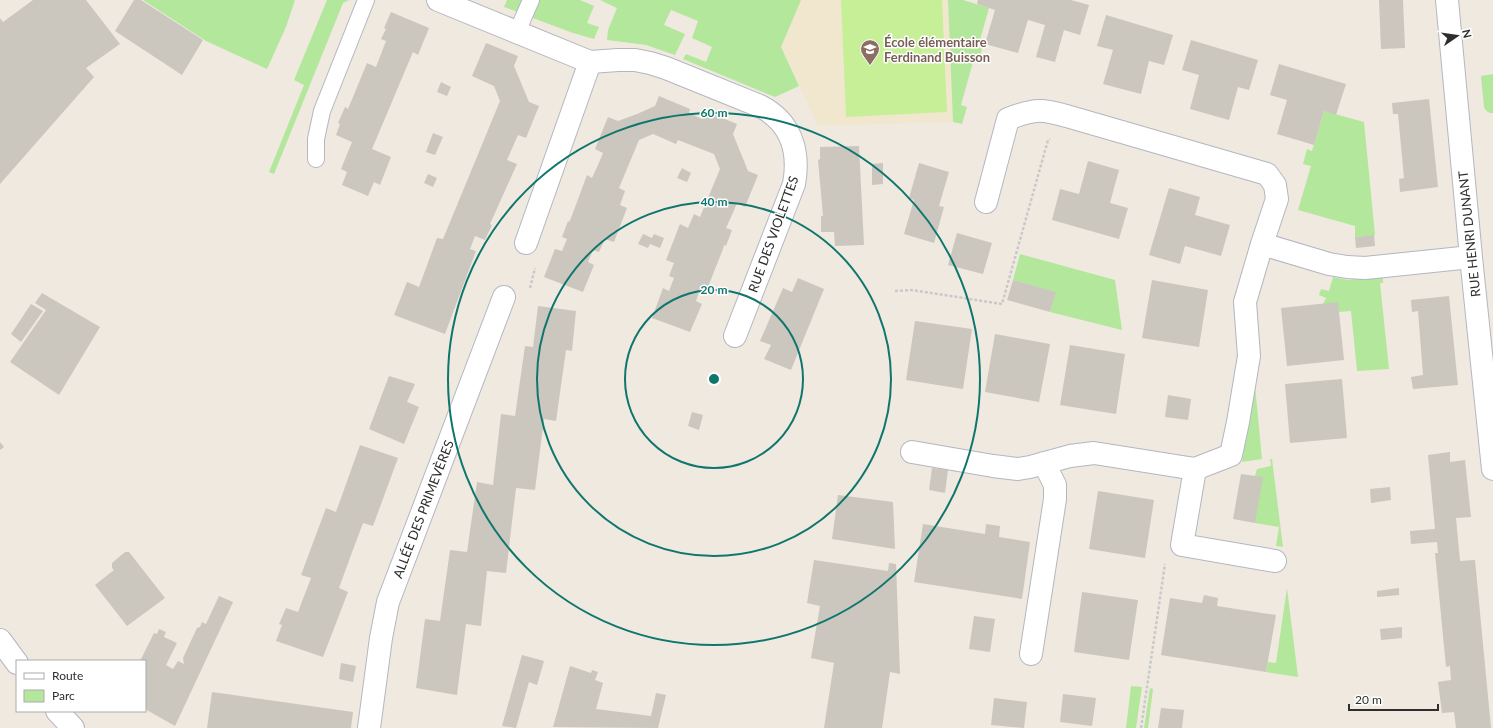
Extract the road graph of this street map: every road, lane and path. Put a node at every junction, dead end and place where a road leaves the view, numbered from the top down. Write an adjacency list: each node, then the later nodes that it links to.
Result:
1 (366, 0): 8 (lane)
2 (438, 0): 5 (street, RUE DES VIOLETTES)
3 (531, 0): 5 (lane)
4 (1447, 0): 12 (street, RUE HENRI DUNANT)
5 (517, 32): 6 (street, RUE DES VIOLETTES)
6 (590, 62): 10 (street); 15 (street, RUE DES VIOLETTES)
7 (1070, 117): 9 (street); 11 (street); 13 (path)
8 (316, 159)
9 (986, 202)
10 (526, 243): 14 (path)
11 (1262, 244): 12 (street); 18 (street)
12 (1471, 257): 19 (street, RUE HENRI DUNANT)
13 (895, 291)
14 (504, 298): 29 (street, ALLÉE DES PRIMEVÈRES)
15 (735, 336)
16 (912, 452): 17 (street)
17 (1044, 463): 18 (street); 23 (street)
18 (1195, 469): 20 (street)
19 (1493, 469)
20 (1275, 561)
21 (1165, 562): 30 (path)
22 (0, 640): 24 (street)
23 (1031, 654)
24 (16, 662)
25 (52, 712): 27 (street)
26 (58, 712): 28 (street)
27 (62, 728)
28 (73, 728)
29 (369, 728)
30 (1141, 728)

